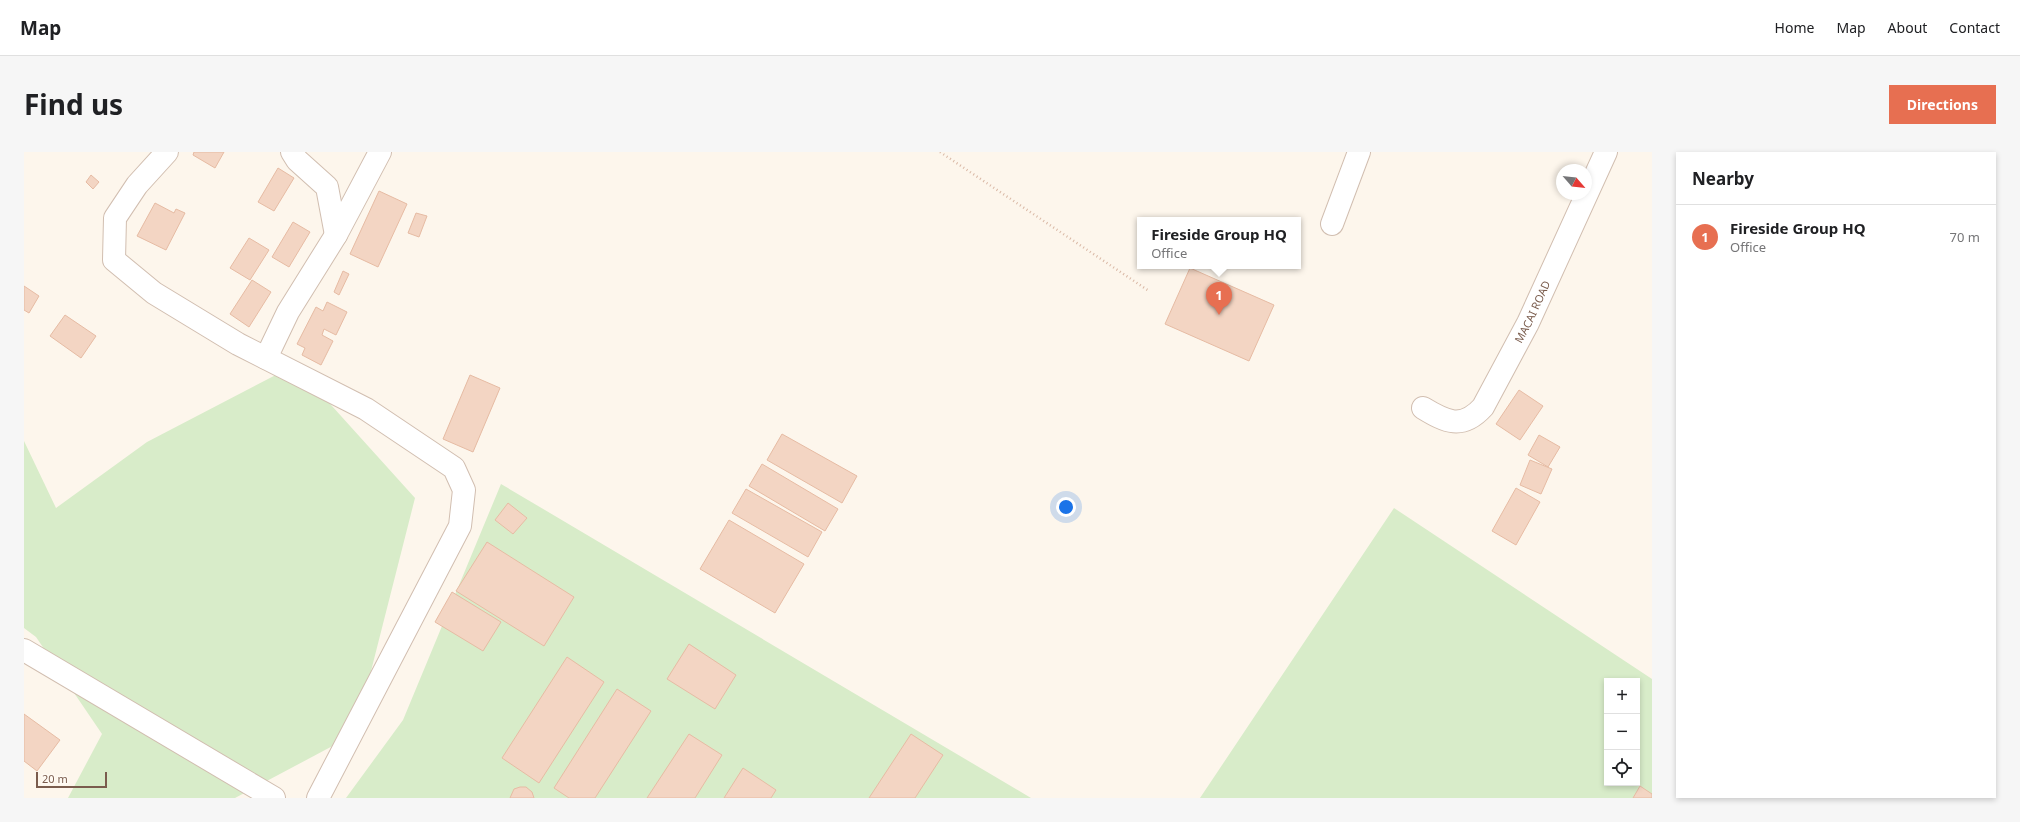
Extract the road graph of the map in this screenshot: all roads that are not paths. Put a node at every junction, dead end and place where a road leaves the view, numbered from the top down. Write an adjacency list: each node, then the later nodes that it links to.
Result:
1 (167, 152): 8 (street)
2 (292, 152): 7 (street)
3 (380, 152): 7 (street)
4 (1359, 152): 6 (street)
5 (1606, 152): 9 (street, MACAI ROAD)
6 (1332, 224)
7 (336, 236): 8 (street)
8 (266, 358): 12 (street)
9 (1423, 408)
10 (24, 650): 11 (street)
11 (274, 798)
12 (318, 798)

